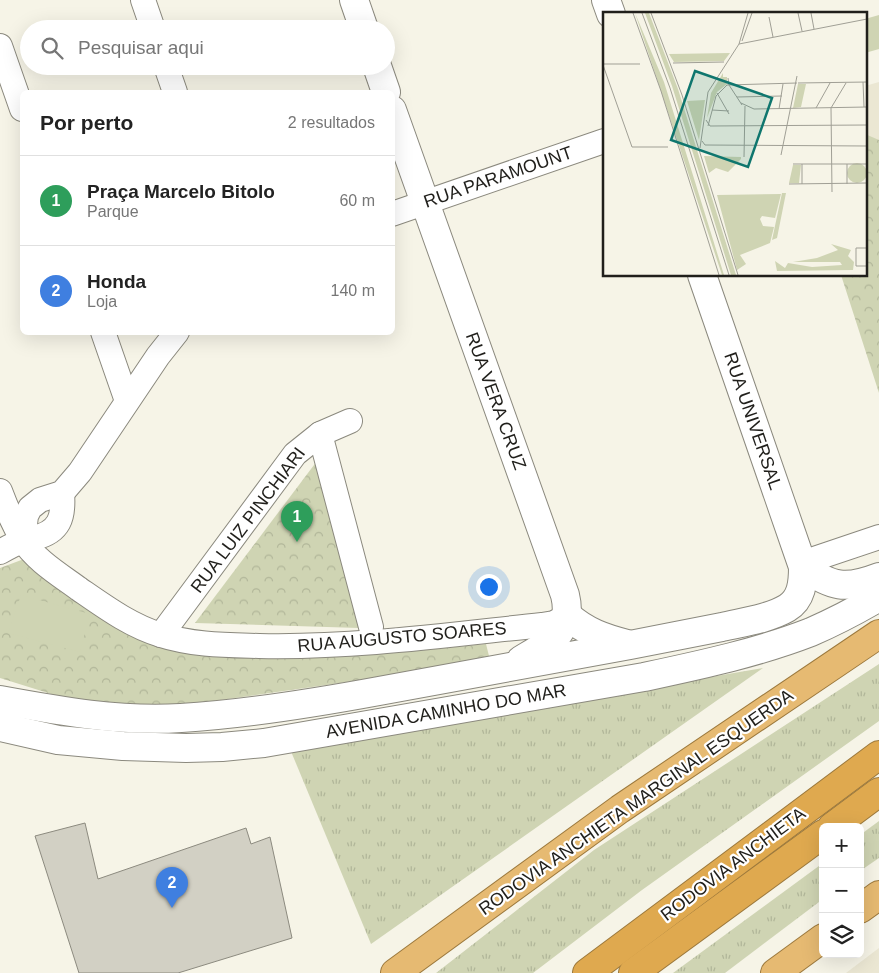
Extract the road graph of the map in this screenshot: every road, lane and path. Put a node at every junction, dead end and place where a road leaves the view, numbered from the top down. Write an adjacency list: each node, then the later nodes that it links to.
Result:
1 (143, 0): 5 (street)
2 (354, 0): 6 (street)
3 (606, 0): 4 (street)
4 (610, 12)
5 (150, 20)
6 (361, 20)
7 (0, 46): 12 (street)
8 (169, 75): 10 (street)
9 (380, 75): 11 (street)
10 (174, 90)
11 (385, 90)
12 (20, 103)
13 (395, 119): 15 (street, RUA VERA CRUZ)
14 (603, 141): 15 (street, RUA PARAMOUNT)
15 (424, 202): 16 (street, RUA PARAMOUNT); 30 (street, RUA VERA CRUZ)
16 (395, 213)
17 (702, 276): 27 (street, RUA UNIVERSAL)
18 (104, 335): 20 (street)
19 (174, 335): 20 (street)
20 (127, 401): 25 (street)
21 (350, 421): 22 (street, RUA LUIZ PINCHIARI)
22 (320, 434): 31 (street); 33 (street, RUA LUIZ PINCHIARI)
23 (0, 491): 25 (street, RUA AUGUSTO SOARES)
24 (879, 537): 27 (street)
25 (23, 540): 26 (street); 33 (street, RUA AUGUSTO SOARES)
26 (0, 552)
27 (803, 565): 28 (street); 34 (street, AVENIDA CAMINHO DO MAR)
28 (879, 577)
29 (879, 597): 37 (street, AVENIDA CAMINHO DO MAR)
30 (568, 616): 33 (street, RUA AUGUSTO SOARES); 34 (street); 35 (street)
31 (371, 627)
32 (879, 634): 45 (highway, RODOVIA ANCHIETA MARGINAL ESQUERDA)
33 (161, 635)
34 (630, 644): 35 (street, AVENIDA CAMINHO DO MAR)
35 (507, 668): 36 (street, AVENIDA CAMINHO DO MAR)
36 (0, 700)
37 (0, 727)
38 (879, 755): 46 (highway, RODOVIA ANCHIETA)
39 (879, 792): 40 (highway, RODOVIA ANCHIETA)
40 (837, 823)
41 (819, 837): 47 (highway, RODOVIA ANCHIETA)
42 (879, 896): 43 (highway)
43 (864, 907)
44 (819, 941): 48 (highway)
45 (395, 973)
46 (587, 973)
47 (633, 973)
48 (775, 973)

